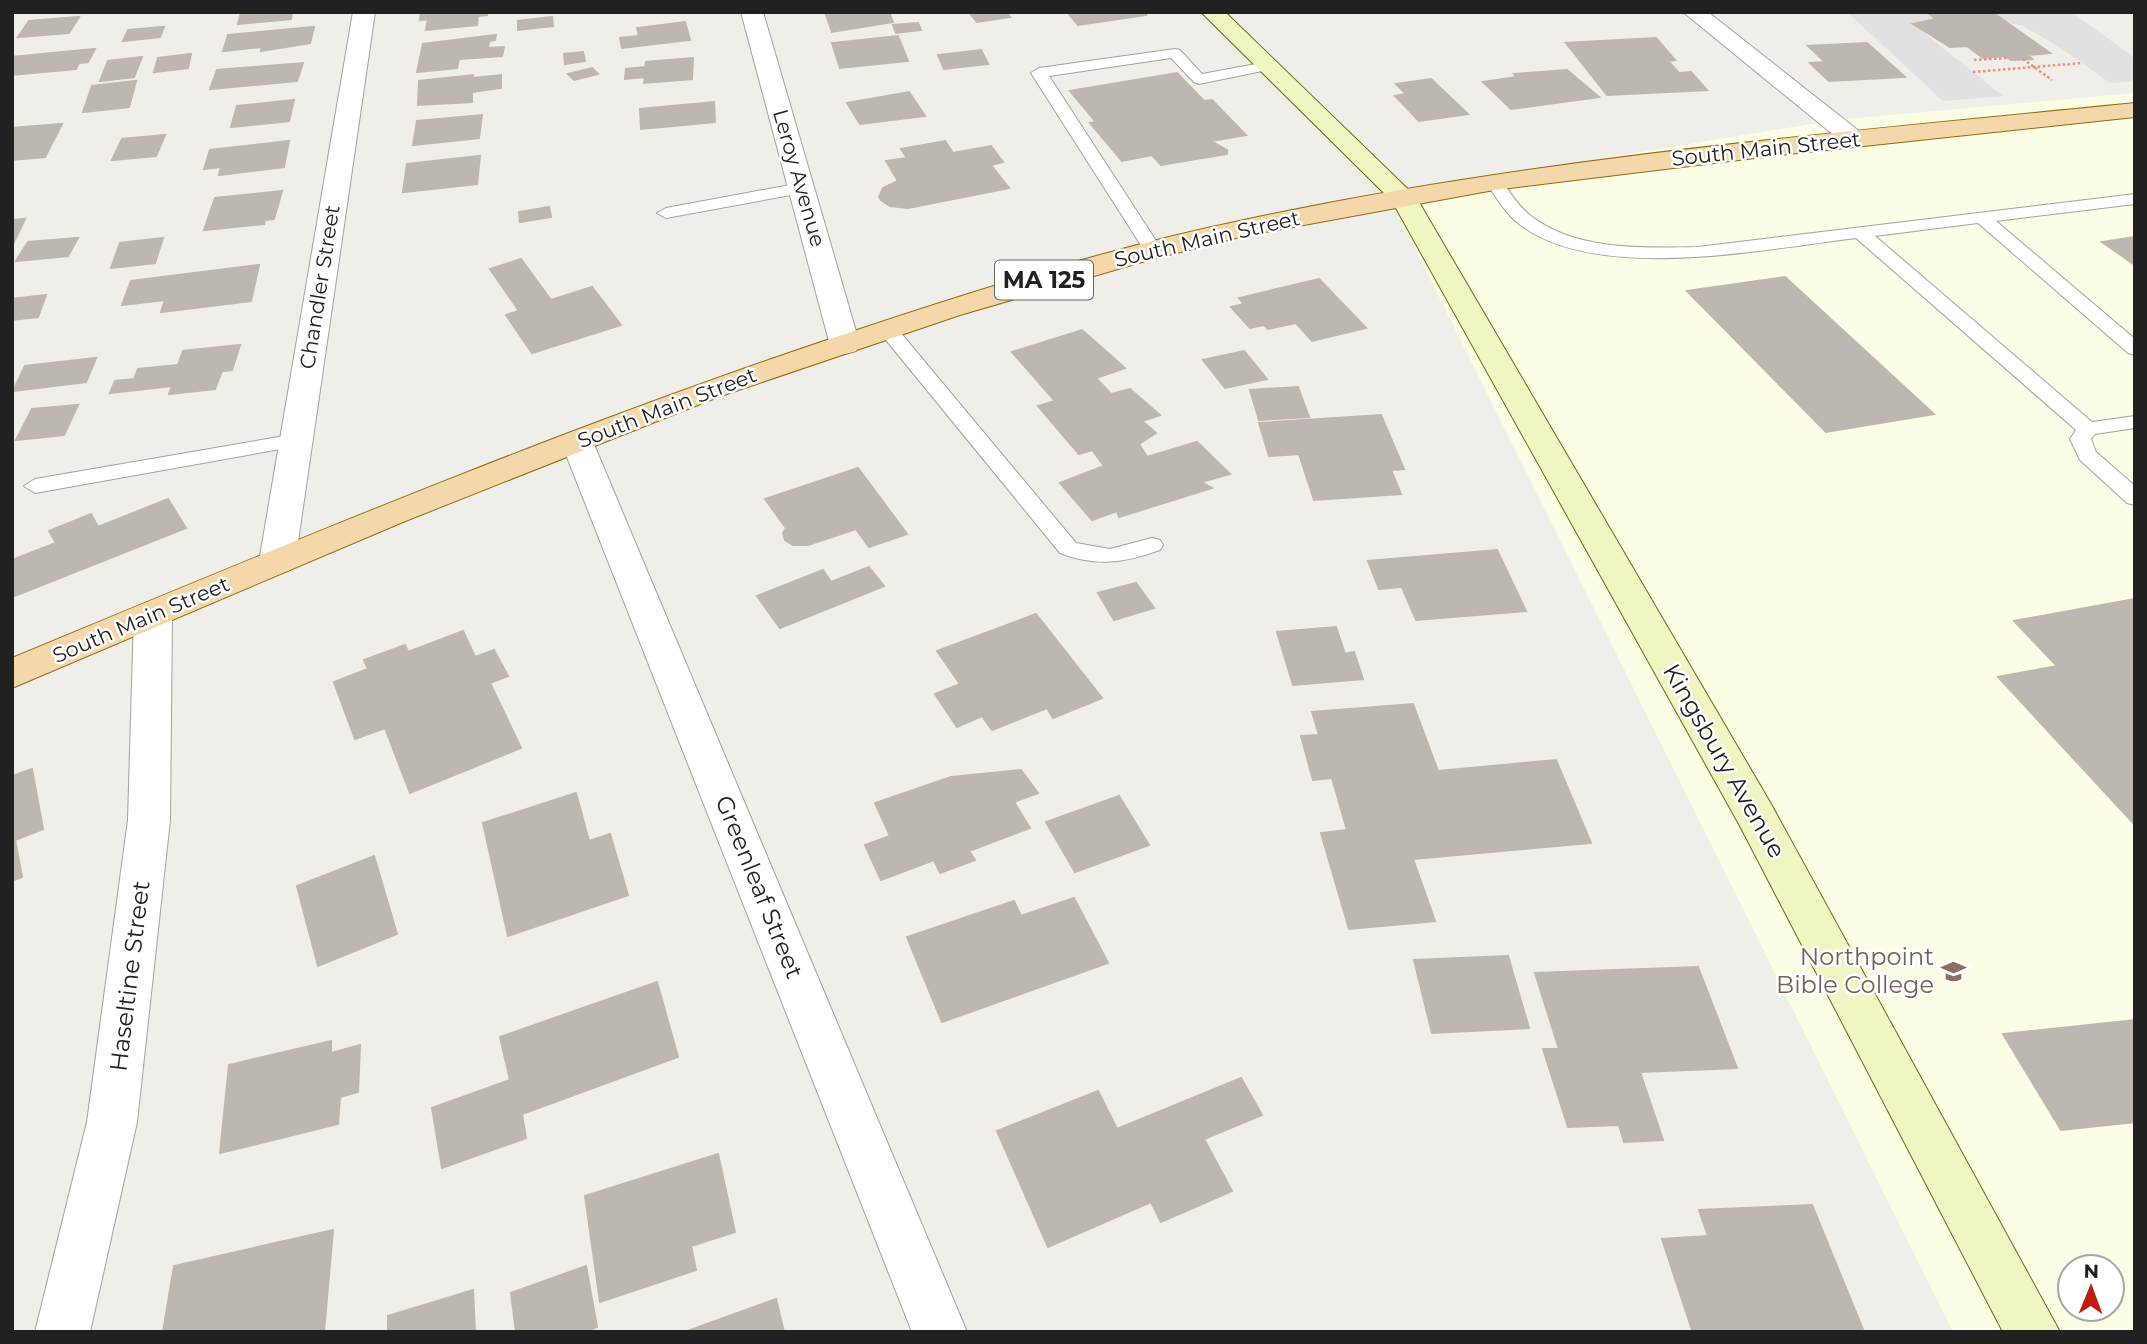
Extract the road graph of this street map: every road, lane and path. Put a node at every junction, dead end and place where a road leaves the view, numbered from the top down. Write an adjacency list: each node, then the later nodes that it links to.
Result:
1 (364, 12): 28 (street, Chandler Street)
2 (752, 12): 16 (street, Leroy Avenue)
3 (1212, 12): 8 (main road, Kingsbury Avenue)
4 (1694, 12): 14 (street)
5 (2008, 58): 10 (path)
6 (2023, 60): 9 (path)
7 (2082, 63): 9 (path)
8 (1267, 66): 17 (main road, Kingsbury Avenue); 22 (lane)
9 (2034, 67): 10 (path); 12 (path)
10 (1989, 71): 11 (path)
11 (1973, 72)
12 (2056, 83)
13 (2135, 110): 14 (main road, South Main Street / MA 125)
14 (1855, 140): 15 (main road, South Main Street / MA 125)
15 (1494, 182): 17 (main road, South Main Street / MA 125); 21 (lane)
16 (801, 188): 19 (lane); 24 (street, Leroy Avenue)
17 (1403, 197): 22 (main road, South Main Street / MA 125); 38 (main road, Kingsbury Avenue)
18 (2135, 199): 20 (lane)
19 (666, 213)
20 (1981, 217): 21 (lane); 25 (lane)
21 (1860, 232): 27 (lane)
22 (1153, 250): 23 (main road, South Main Street / MA 125)
23 (888, 330): 24 (main road, South Main Street / MA 125); 32 (lane)
24 (845, 345): 29 (main road, South Main Street / MA 125)
25 (2135, 349)
26 (2135, 422): 27 (lane)
27 (2088, 429): 31 (lane)
28 (296, 440): 30 (lane); 33 (street, Chandler Street)
29 (577, 442): 33 (main road, South Main Street / MA 125); 37 (street, Greenleaf Street)
30 (35, 486)
31 (2135, 498)
32 (1152, 545)
33 (277, 562): 34 (main road, South Main Street / MA 125)
34 (153, 615): 35 (main road, South Main Street / MA 125); 36 (street, Haseltine Street)
35 (12, 674)
36 (62, 1332)
37 (940, 1332)
38 (2033, 1332)

